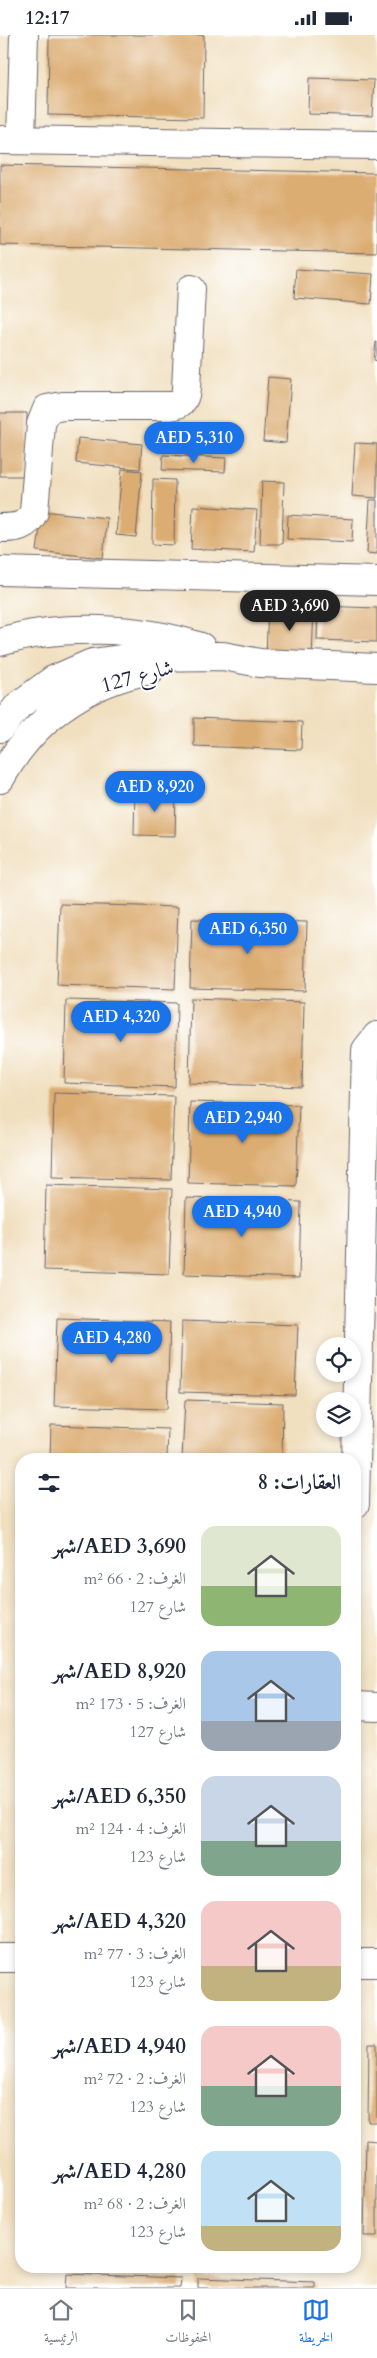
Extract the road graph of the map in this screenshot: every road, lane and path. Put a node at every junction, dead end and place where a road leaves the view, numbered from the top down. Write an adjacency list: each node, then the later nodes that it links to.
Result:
1 (24, 35): 2 (street)
2 (10, 140): 3 (street)
3 (377, 145)
4 (192, 289): 5 (street)
5 (0, 527)
6 (0, 571): 7 (street)
7 (377, 581)
8 (0, 642): 9 (street)
9 (223, 656): 10 (street, شارع 127); 11 (street, شارع 127); 12 (street, شارع 127)
10 (377, 668)
11 (0, 728)
12 (0, 779)
13 (377, 1036): 14 (street)
14 (368, 1351): 15 (street)
15 (359, 1453)
16 (361, 1706): 17 (street)
17 (377, 1707)
18 (0, 1957): 19 (street)
19 (15, 1958)
20 (361, 1963): 21 (street)
21 (377, 1963)

